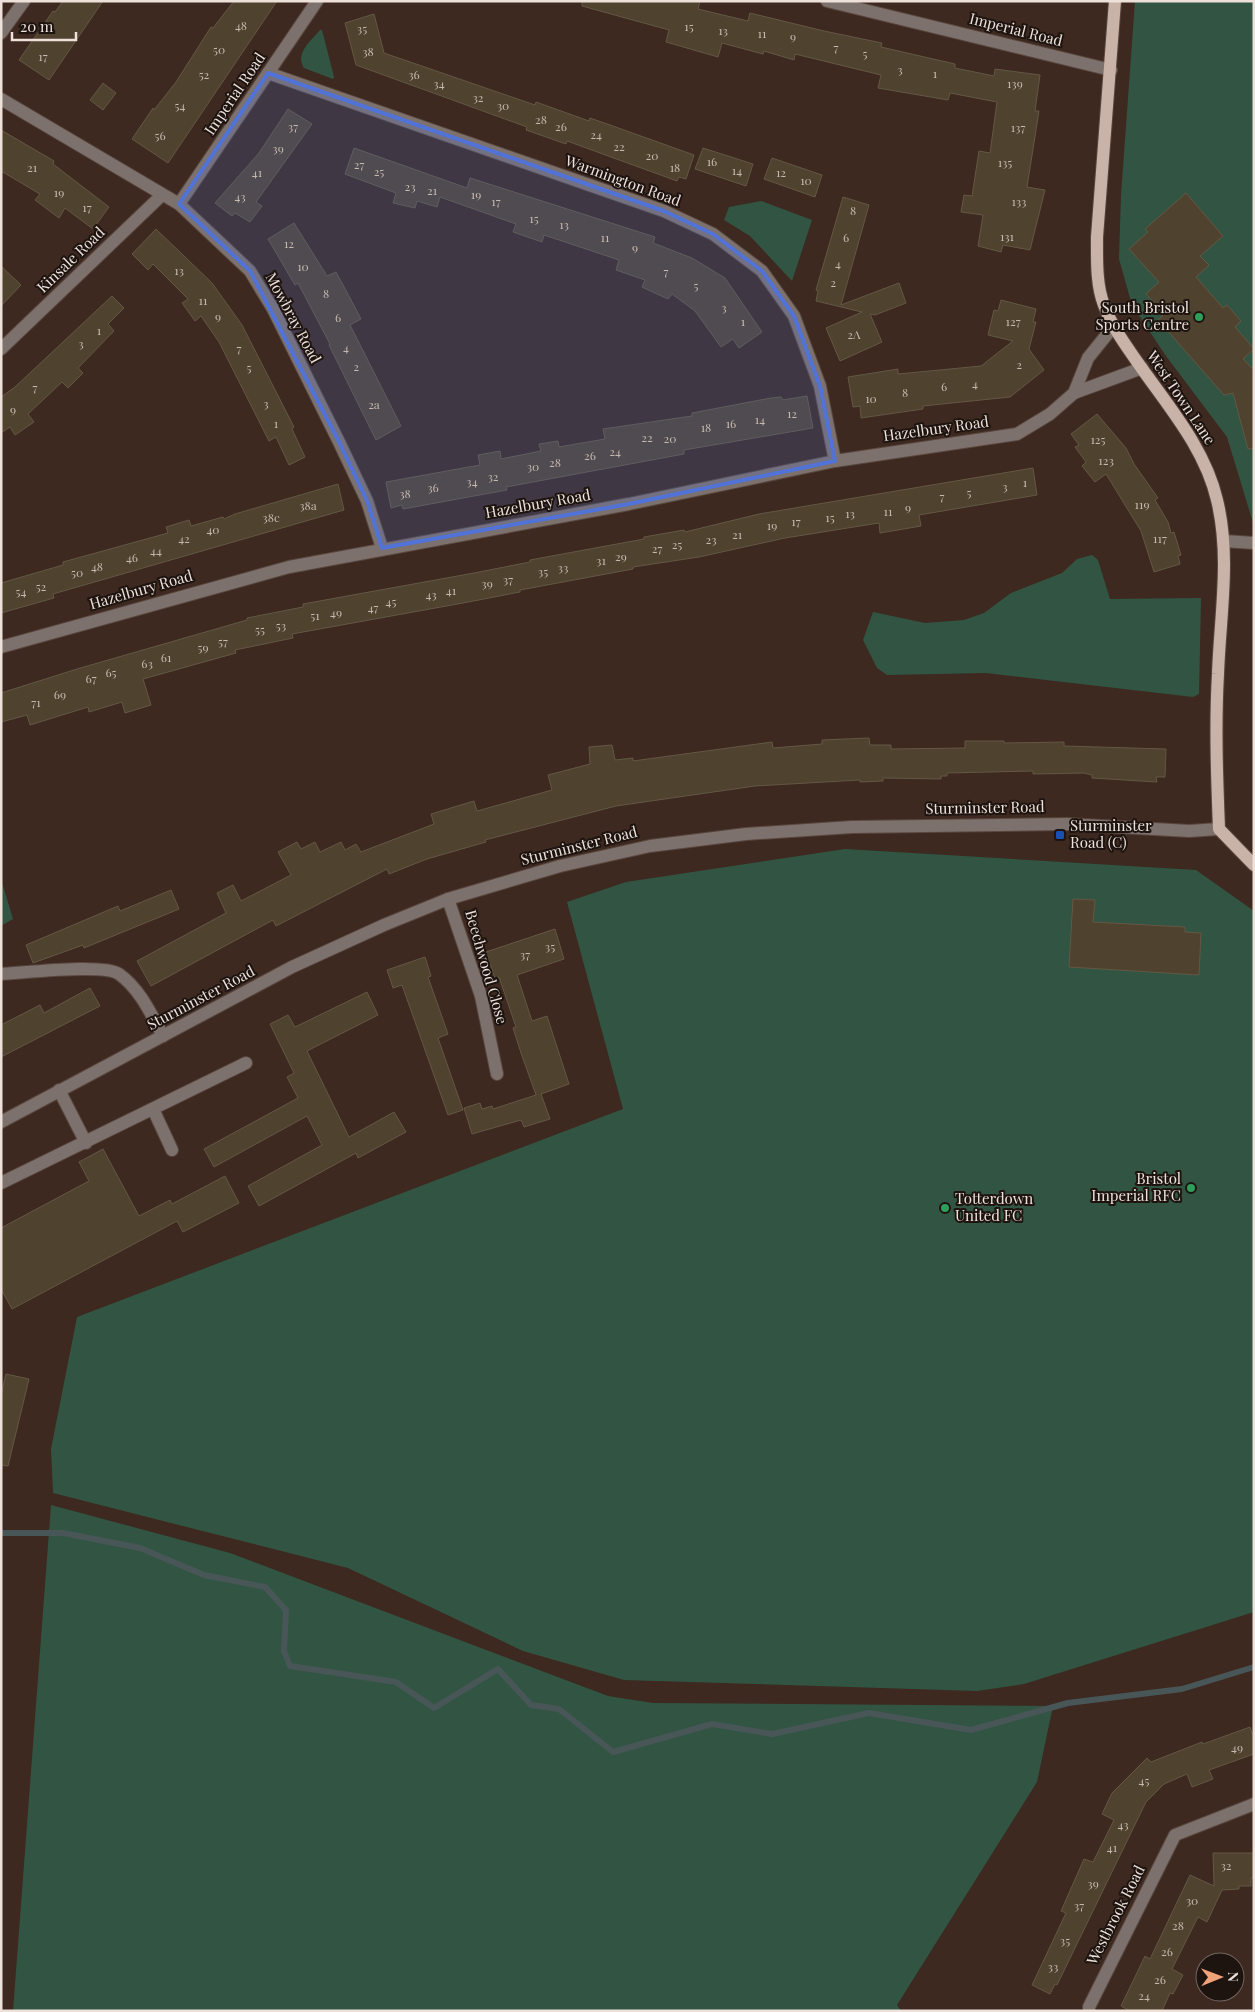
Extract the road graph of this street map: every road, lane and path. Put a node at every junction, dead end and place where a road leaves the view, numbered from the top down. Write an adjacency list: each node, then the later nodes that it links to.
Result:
1 (24, 1): 5 (street)
2 (317, 1): 7 (street, Imperial Road)
3 (827, 1): 6 (street, Imperial Road)
4 (1115, 1): 6 (main road, West Town Lane)
5 (1, 33)
6 (1111, 70): 11 (main road, West Town Lane)
7 (268, 73): 10 (street, Imperial Road); 15 (street, Warmington Road)
8 (1, 99): 9 (street, Mowbray Road)
9 (162, 195): 10 (street, Mowbray Road); 12 (street, Kinsale Road)
10 (179, 204): 18 (street, Mowbray Road)
11 (1113, 327): 13 (main road, West Town Lane); 14 (street, Hazelbury Road)
12 (1, 349)
13 (1142, 368): 14 (street, Hazelbury Road); 16 (main road, West Town Lane)
14 (1074, 393): 15 (street, Hazelbury Road)
15 (835, 461): 18 (street, Hazelbury Road)
16 (1224, 541): 17 (street); 20 (main road, West Town Lane)
17 (1254, 543)
18 (382, 548): 19 (street, Hazelbury Road)
19 (1, 647)
20 (1219, 829): 21 (main road); 22 (street, Sturminster Road)
21 (1254, 865)
22 (448, 899): 24 (street, Sturminster Road); 26 (street, Beechwood Close)
23 (1, 974): 24 (street)
24 (163, 1036): 27 (street, Sturminster Road)
25 (246, 1063): 28 (street)
26 (497, 1074)
27 (59, 1090): 29 (street, Sturminster Road); 30 (street)
28 (153, 1110): 30 (street); 31 (street)
29 (1, 1122)
30 (86, 1143): 32 (street)
31 (172, 1150)
32 (1, 1183)
33 (1254, 1804): 34 (street, Westbrook Road)
34 (1089, 2011)

